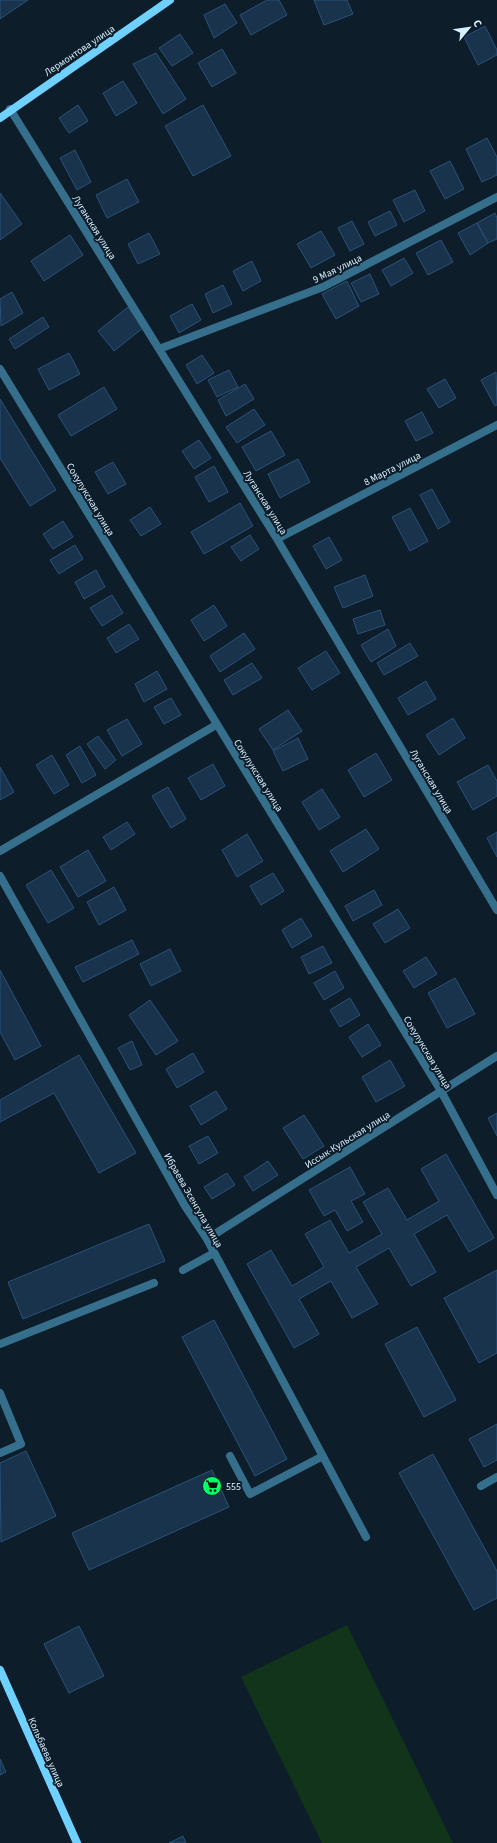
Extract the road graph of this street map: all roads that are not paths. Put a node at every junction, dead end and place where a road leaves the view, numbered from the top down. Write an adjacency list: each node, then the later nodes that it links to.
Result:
1 (170, 0): 2 (main road, Лермонтова улица)
2 (10, 110): 3 (main road, Лермонтова улица); 5 (street, Луганская улица)
3 (0, 118)
4 (497, 197): 5 (street, 9 Мая улица)
5 (159, 349): 8 (street, Луганская улица)
6 (0, 369): 9 (street, Сокулукская улица)
7 (497, 424): 8 (street, 8 Марта улица)
8 (277, 539): 12 (street, Луганская улица)
9 (216, 725): 10 (street); 14 (street, Сокулукская улица)
10 (0, 851)
11 (0, 876): 16 (street, Ибраева Эсенгула улица)
12 (497, 910)
13 (497, 1056): 14 (street, Иссык-Кульская улица)
14 (441, 1091): 15 (street, Сокулукская улица); 16 (street, Иссык-Кульская улица)
15 (497, 1195)
16 (207, 1239): 17 (street, Ибраева Эсенгула улица)
17 (214, 1253): 18 (street); 24 (street, Ибраева Эсенгула улица)
18 (183, 1270)
19 (154, 1283): 20 (street)
20 (0, 1344)
21 (0, 1393): 22 (street)
22 (0, 1453)
23 (230, 1456): 24 (street)
24 (323, 1456): 27 (street, Ибраева Эсенгула улица)
25 (497, 1477): 26 (street)
26 (481, 1486)
27 (366, 1536)
28 (0, 1670): 29 (main road, Кольбаева улица)
29 (77, 1843)

